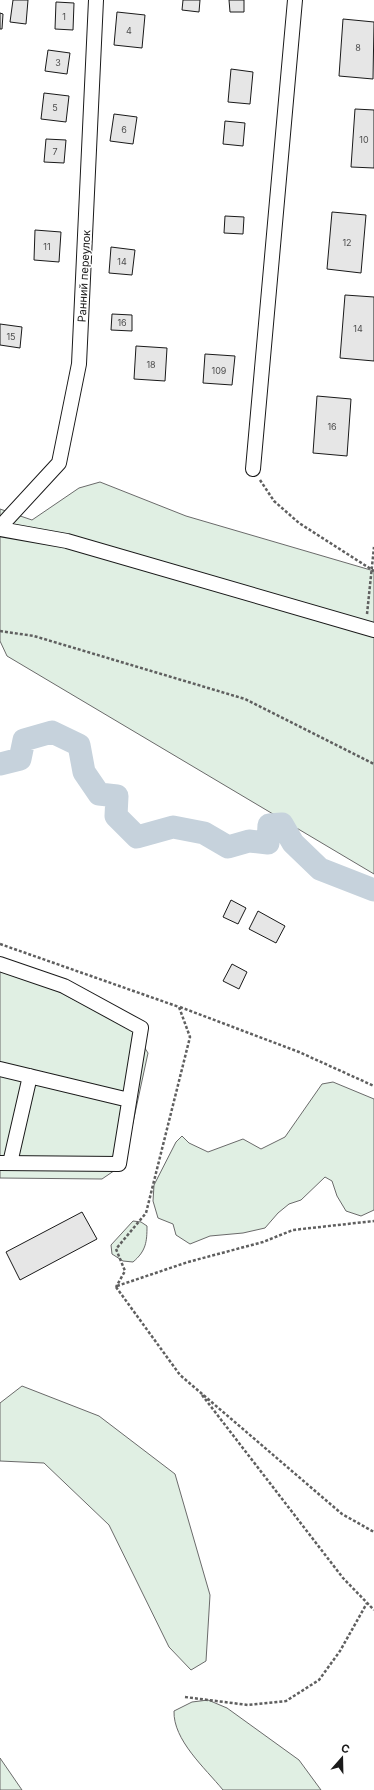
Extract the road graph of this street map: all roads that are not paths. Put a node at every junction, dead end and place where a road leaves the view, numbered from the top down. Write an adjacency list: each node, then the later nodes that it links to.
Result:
1 (96, 0): 4 (street, Ранний переулок)
2 (295, 0): 3 (street)
3 (253, 469)
4 (0, 528): 5 (street)
5 (370, 629)
6 (0, 964): 9 (street)
7 (0, 1069): 8 (street)
8 (30, 1076): 9 (street); 10 (street)
9 (129, 1100): 10 (street)
10 (5, 1163)

